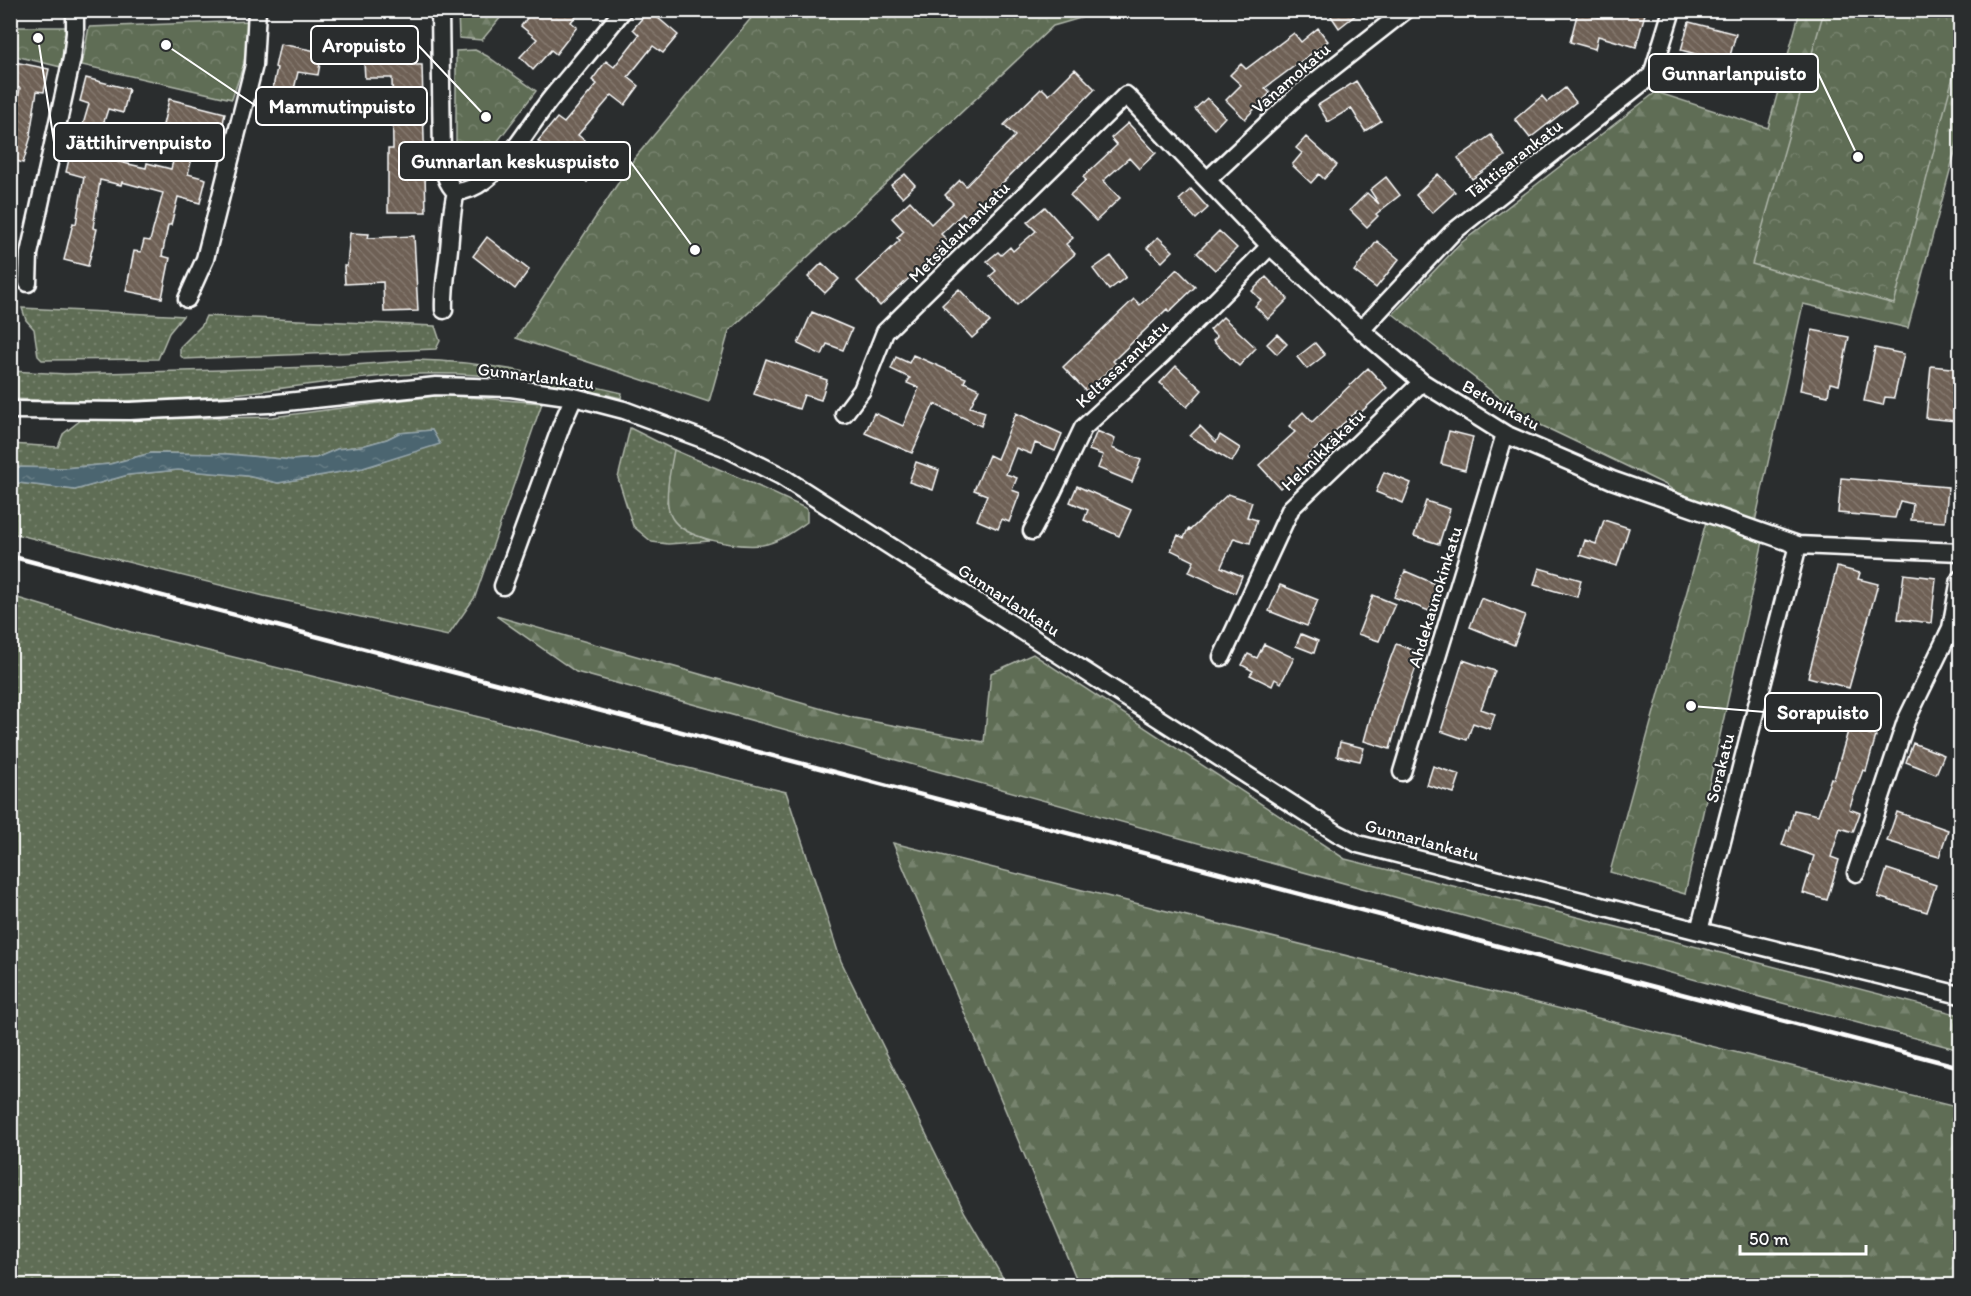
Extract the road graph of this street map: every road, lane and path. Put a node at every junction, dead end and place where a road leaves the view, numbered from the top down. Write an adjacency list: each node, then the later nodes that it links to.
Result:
1 (75, 10): 11 (street)
2 (257, 10): 12 (street)
3 (440, 10): 9 (street)
4 (623, 10): 9 (street)
5 (1406, 10): 8 (street, Vanamokatu)
6 (1672, 10): 14 (street, Tähtisarankatu)
7 (1126, 95): 8 (street, Betonikatu); 18 (street, Metsälauhankatu)
8 (1207, 180): 10 (street, Betonikatu)
9 (456, 192): 13 (street)
10 (1270, 246): 14 (street, Betonikatu); 20 (street, Keltasarankatu)
11 (28, 283)
12 (187, 299)
13 (444, 310)
14 (1361, 330): 15 (street, Betonikatu)
15 (1422, 382): 19 (street, Betonikatu); 25 (street, Helmikkäkatu)
16 (574, 397): 17 (street, Gunnarlankatu); 24 (street); 28 (street, Gunnarlankatu)
17 (10, 410)
18 (844, 414)
19 (1505, 434): 21 (street, Betonikatu); 26 (street, Ahdekaunokinkatu)
20 (1032, 531)
21 (1798, 545): 22 (street, Betonikatu); 28 (street, Sorakatu)
22 (1960, 552)
23 (1960, 579): 27 (street)
24 (503, 586)
25 (1222, 657)
26 (1402, 772)
27 (1856, 873)
28 (1699, 931): 29 (street, Gunnarlankatu)
29 (1960, 994)

